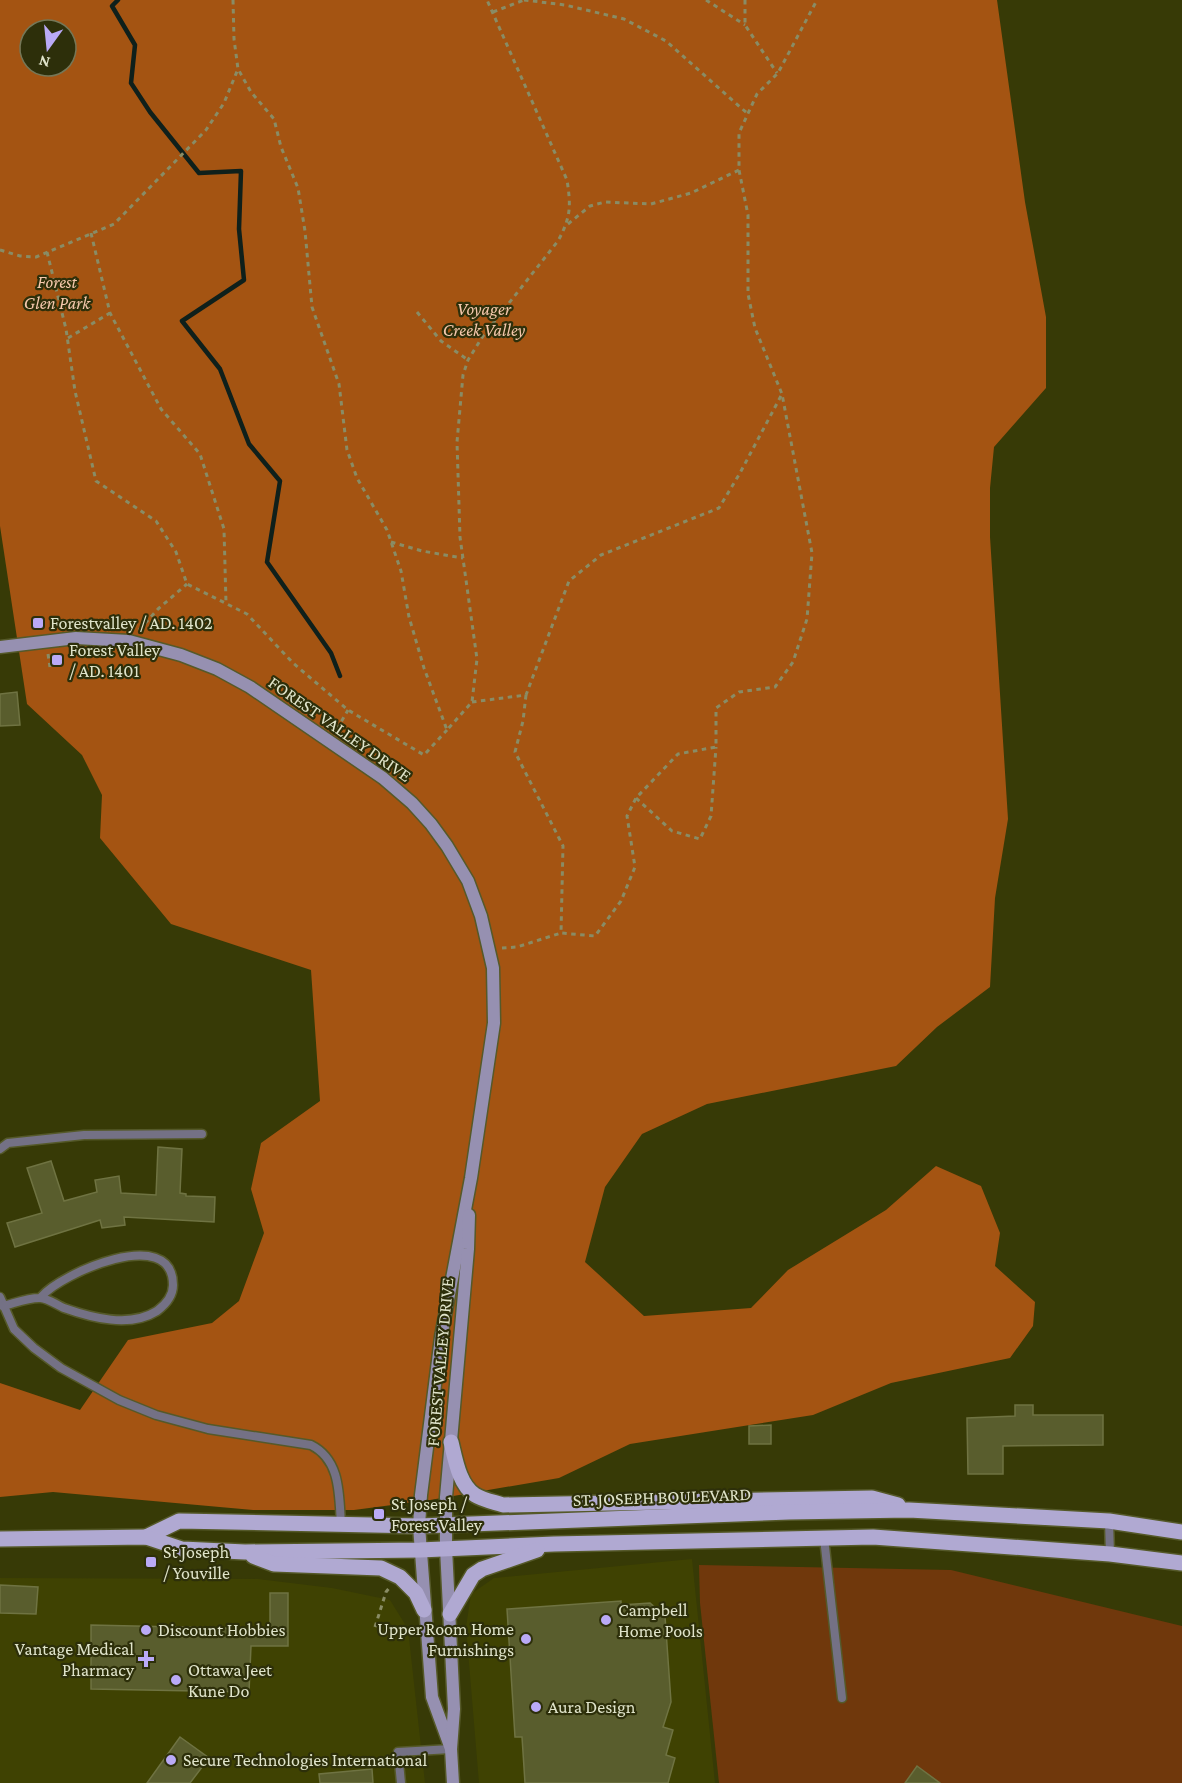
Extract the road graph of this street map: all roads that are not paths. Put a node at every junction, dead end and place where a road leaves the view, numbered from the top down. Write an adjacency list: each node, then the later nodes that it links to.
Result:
1 (0, 647): 4 (street, FOREST VALLEY DRIVE)
2 (202, 1134): 3 (lane)
3 (0, 1149)
4 (471, 1178): 7 (street, FOREST VALLEY DRIVE); 12 (street, FOREST VALLEY DRIVE)
5 (41, 1297): 5 (lane); 6 (lane)
6 (2, 1302): 11 (lane)
7 (451, 1442): 8 (main road); 10 (street, FOREST VALLEY DRIVE)
8 (909, 1510): 9 (main road, ST. JOSEPH BOULEVARD); 10 (main road, ST. JOSEPH BOULEVARD)
9 (1109, 1521): 13 (main road, ST. JOSEPH BOULEVARD); 21 (lane)
10 (446, 1524): 12 (main road, ST. JOSEPH BOULEVARD); 18 (street, FOREST VALLEY DRIVE)
11 (341, 1525): 12 (main road, ST. JOSEPH BOULEVARD); 14 (main road, ST. JOSEPH BOULEVARD)
12 (419, 1526): 19 (street, FOREST VALLEY DRIVE)
13 (1182, 1532)
14 (146, 1537): 16 (main road, ST. JOSEPH BOULEVARD); 20 (main road, ST. JOSEPH BOULEVARD)
15 (824, 1538): 17 (main road, ST. JOSEPH BOULEVARD); 21 (main road, ST. JOSEPH BOULEVARD); 25 (lane)
16 (0, 1539)
17 (554, 1544): 18 (main road, ST. JOSEPH BOULEVARD); 24 (main road)
18 (446, 1548): 19 (main road, ST. JOSEPH BOULEVARD); 24 (street, FOREST VALLEY DRIVE)
19 (420, 1550): 20 (main road, ST. JOSEPH BOULEVARD); 23 (street, FOREST VALLEY DRIVE)
20 (245, 1552): 23 (main road)
21 (1110, 1554): 22 (main road, ST. JOSEPH BOULEVARD)
22 (1182, 1563)
23 (424, 1610): 26 (street, FOREST VALLEY DRIVE)
24 (450, 1614): 26 (street, FOREST VALLEY DRIVE)
25 (842, 1698)
26 (451, 1749): 27 (lane); 28 (street)
27 (401, 1783)
28 (453, 1783)

